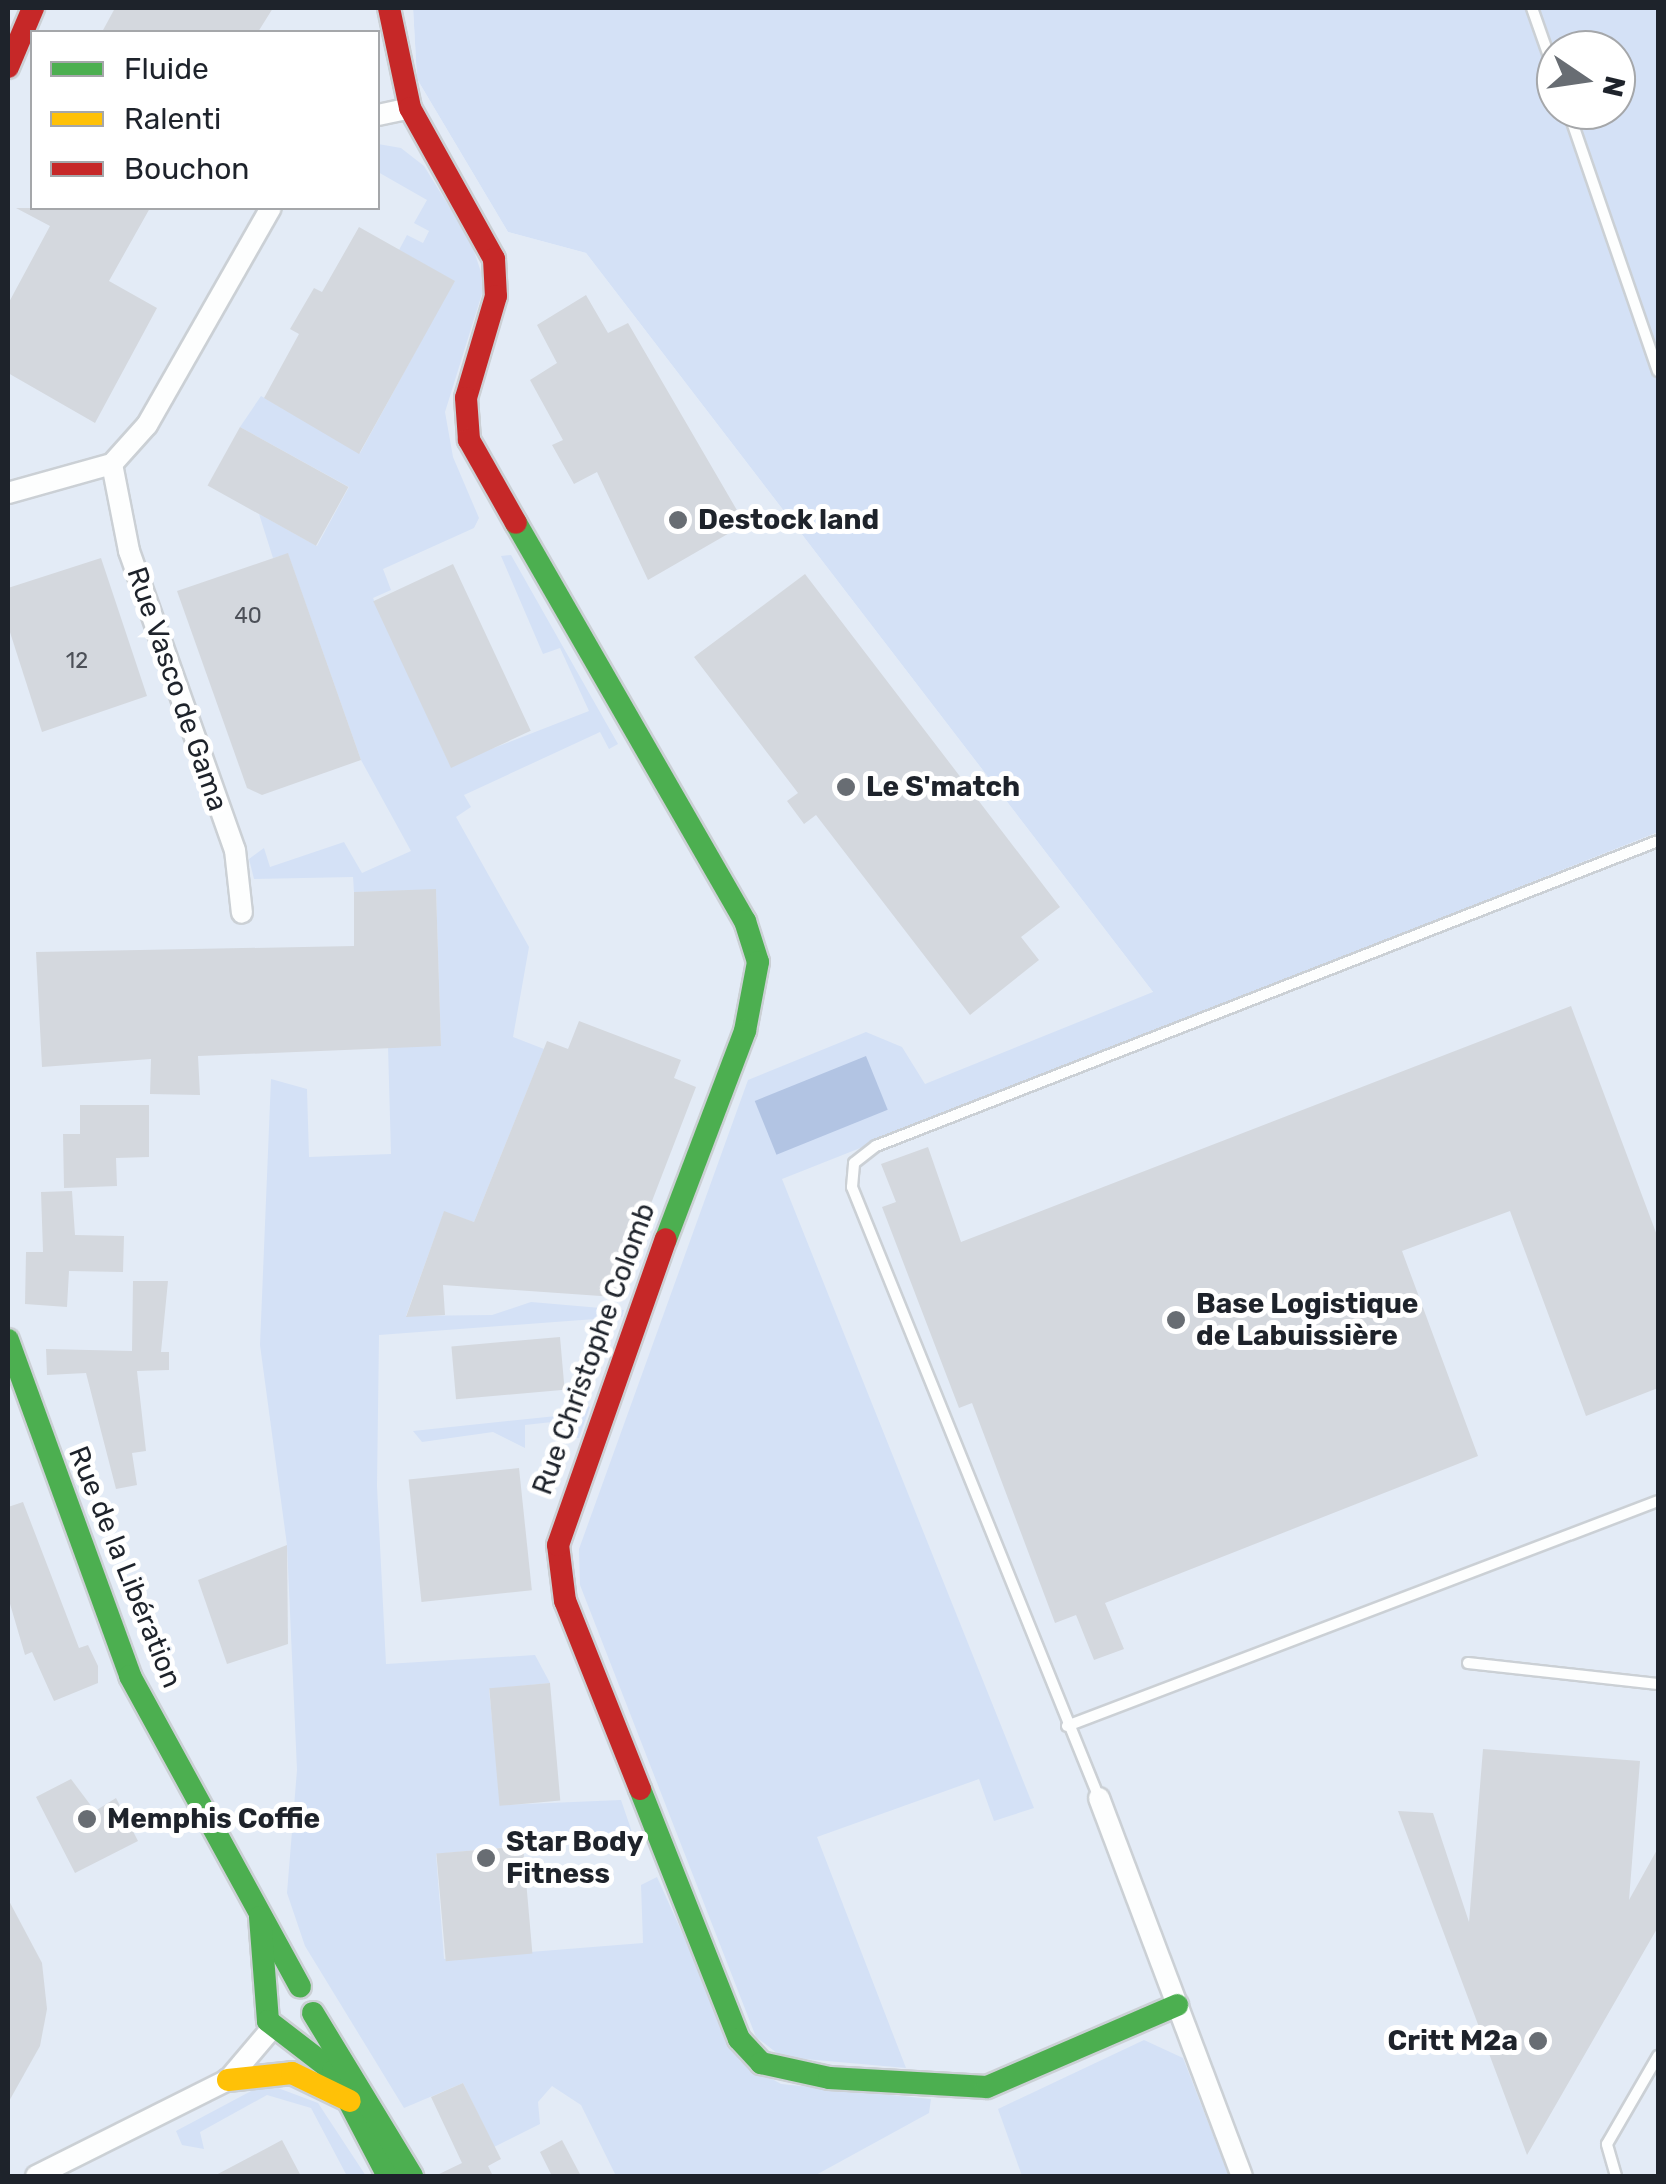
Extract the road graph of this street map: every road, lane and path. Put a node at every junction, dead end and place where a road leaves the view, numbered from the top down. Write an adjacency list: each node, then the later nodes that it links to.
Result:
1 (33, 8): 3 (street)
2 (390, 8): 4 (street, Rue Christophe Colomb)
3 (8, 67)
4 (410, 108): 5 (street); 25 (street, Rue Christophe Colomb)
5 (380, 114)
6 (1575, 130): 8 (lane)
7 (270, 210): 9 (street)
8 (1658, 371)
9 (112, 464): 11 (street); 14 (street, Rue Vasco de Gama)
10 (8, 483): 11 (street)
11 (31, 485): 12 (street)
12 (8, 493)
13 (1658, 841): 20 (lane)
14 (242, 913)
15 (9, 1347): 16 (street, Rue de la Libération)
16 (18, 1402): 22 (street, Rue de la Libération)
17 (1658, 1501): 20 (lane)
18 (1468, 1663): 19 (lane)
19 (1658, 1684)
20 (1067, 1726): 21 (lane)
21 (1099, 1798): 25 (street)
22 (260, 1914): 23 (street, Rue de la Libération); 24 (street, Rue de la Libération)
23 (300, 1986): 24 (street); 26 (street)
24 (267, 1998): 27 (street)
25 (1177, 2005): 34 (street)
26 (313, 2012): 27 (street); 33 (street)
27 (280, 2030): 29 (street); 30 (street)
28 (1658, 2056): 35 (lane)
29 (228, 2080): 30 (street); 31 (street)
30 (350, 2101): 32 (street)
31 (36, 2176)
32 (388, 2176)
33 (412, 2176)
34 (1242, 2176)
35 (1616, 2176)

